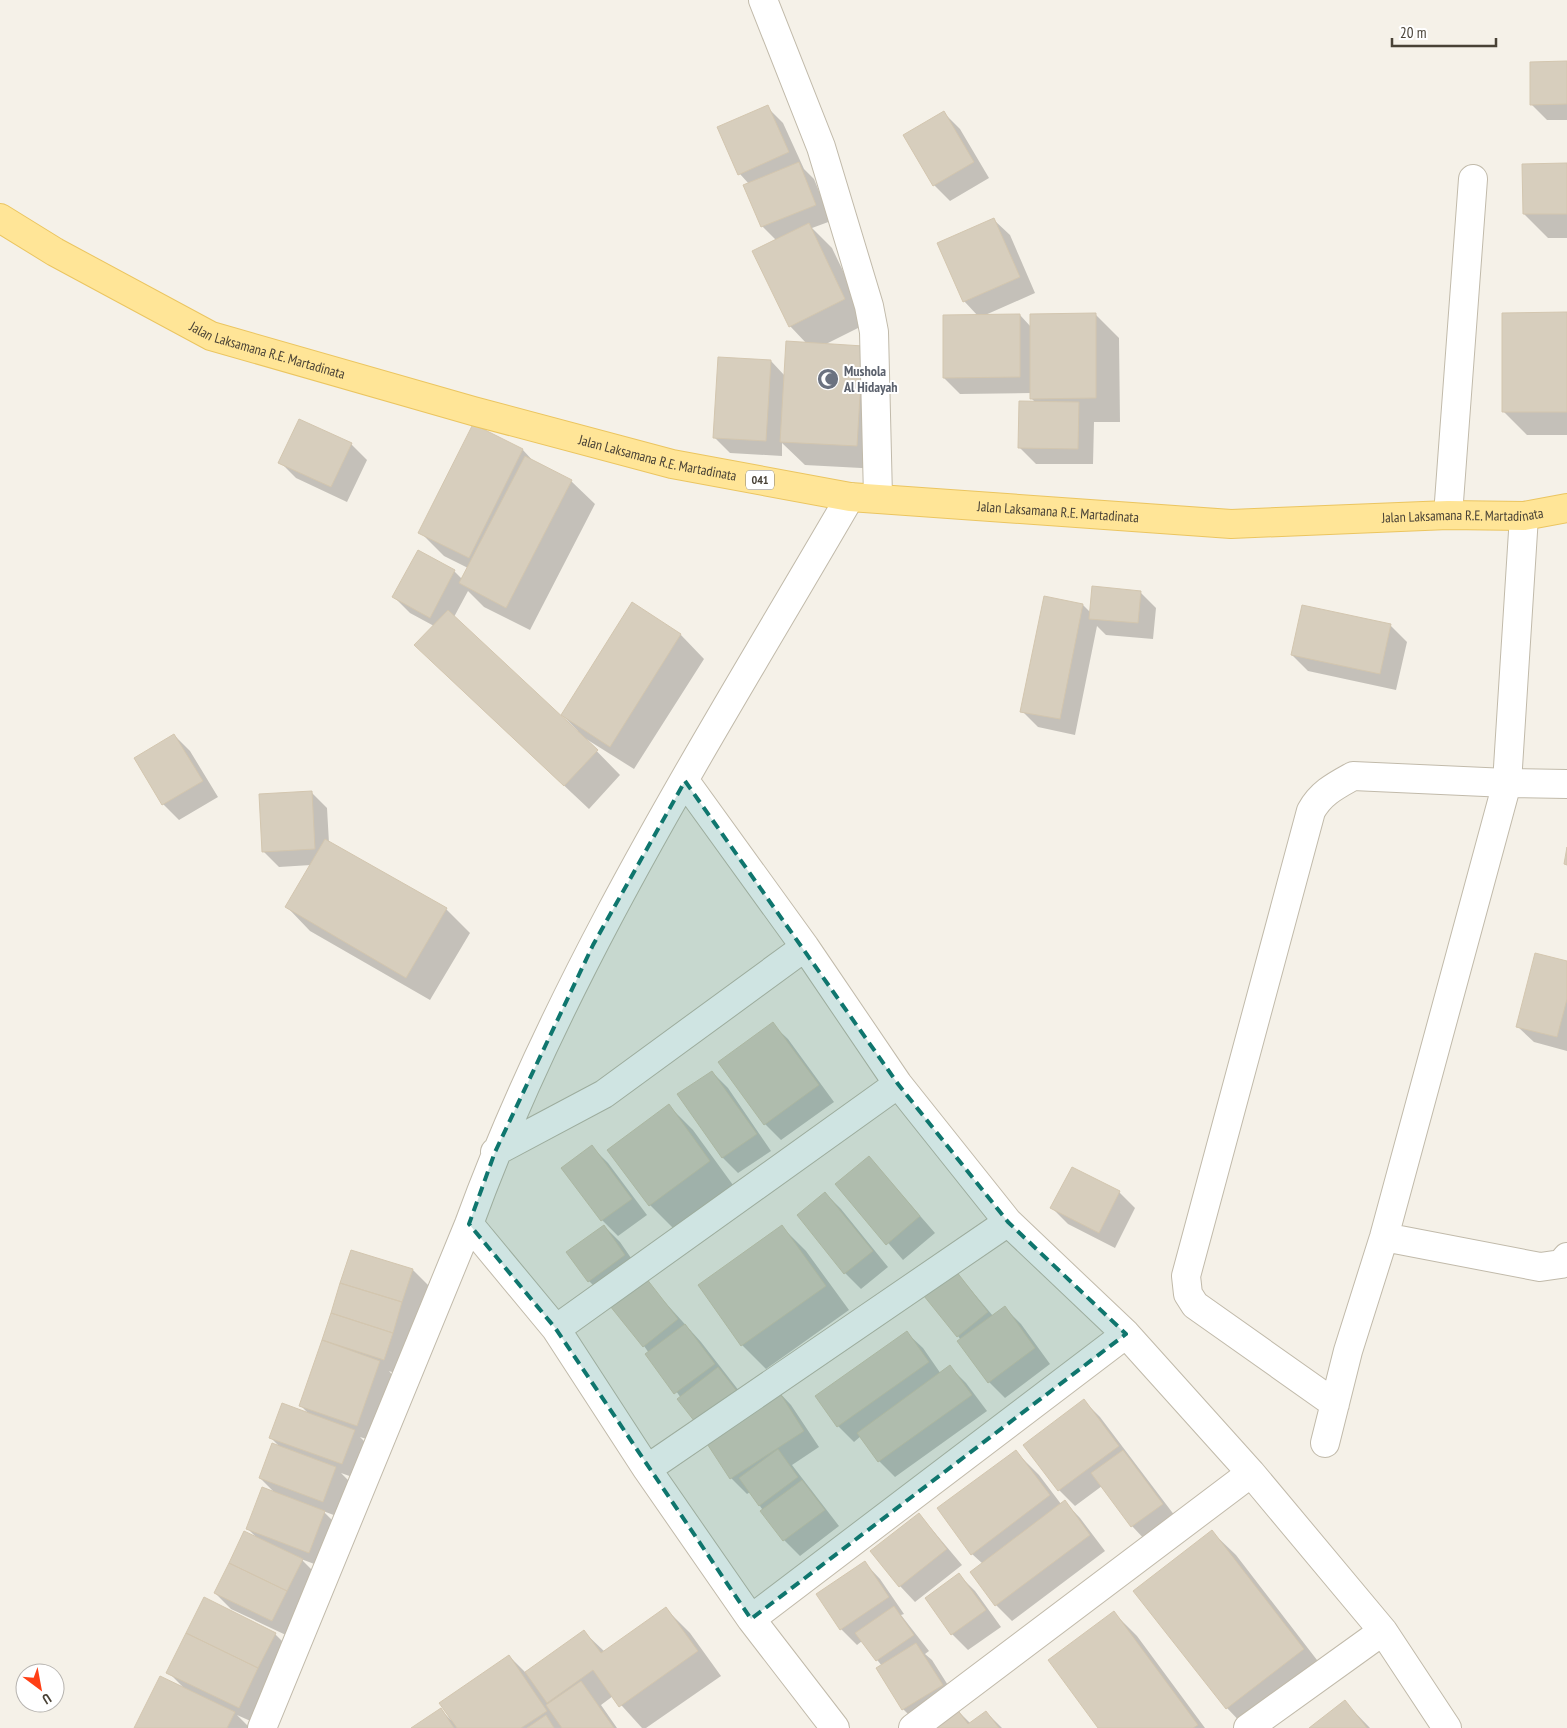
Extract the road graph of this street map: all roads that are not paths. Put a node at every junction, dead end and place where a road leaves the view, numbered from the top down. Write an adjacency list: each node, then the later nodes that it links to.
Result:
1 (763, 0): 5 (street)
2 (1473, 179): 7 (street)
3 (0, 218): 4 (main road, Jalan Laksamana R.E. Martadinata / 041)
4 (850, 497): 5 (main road, Jalan Laksamana R.E. Martadinata / 041); 9 (street)
5 (878, 497): 7 (main road, Jalan Laksamana R.E. Martadinata / 041)
6 (1567, 508): 8 (main road, Jalan Laksamana R.E. Martadinata / 041)
7 (1448, 515): 8 (main road, Jalan Laksamana R.E. Martadinata / 041)
8 (1524, 516): 10 (street)
9 (686, 781): 12 (street); 14 (street)
10 (1507, 783): 11 (street); 17 (street); 21 (street)
11 (1567, 784)
12 (805, 947): 13 (street); 14 (street)
13 (898, 1084): 15 (street); 19 (street)
14 (495, 1152): 16 (street)
15 (1008, 1222): 20 (street); 23 (street)
16 (469, 1224): 19 (street); 27 (street)
17 (1384, 1237): 18 (street); 21 (street)
18 (1567, 1257)
19 (556, 1329): 23 (street)
20 (1126, 1334): 24 (street); 25 (street)
21 (1335, 1404): 22 (street)
22 (1325, 1443)
23 (646, 1469): 25 (street)
24 (1251, 1473): 26 (street); 29 (street)
25 (751, 1619): 28 (street)
26 (1383, 1631): 30 (street); 31 (street)
27 (262, 1728)
28 (835, 1728)
29 (913, 1728)
30 (1248, 1728)
31 (1447, 1728)

